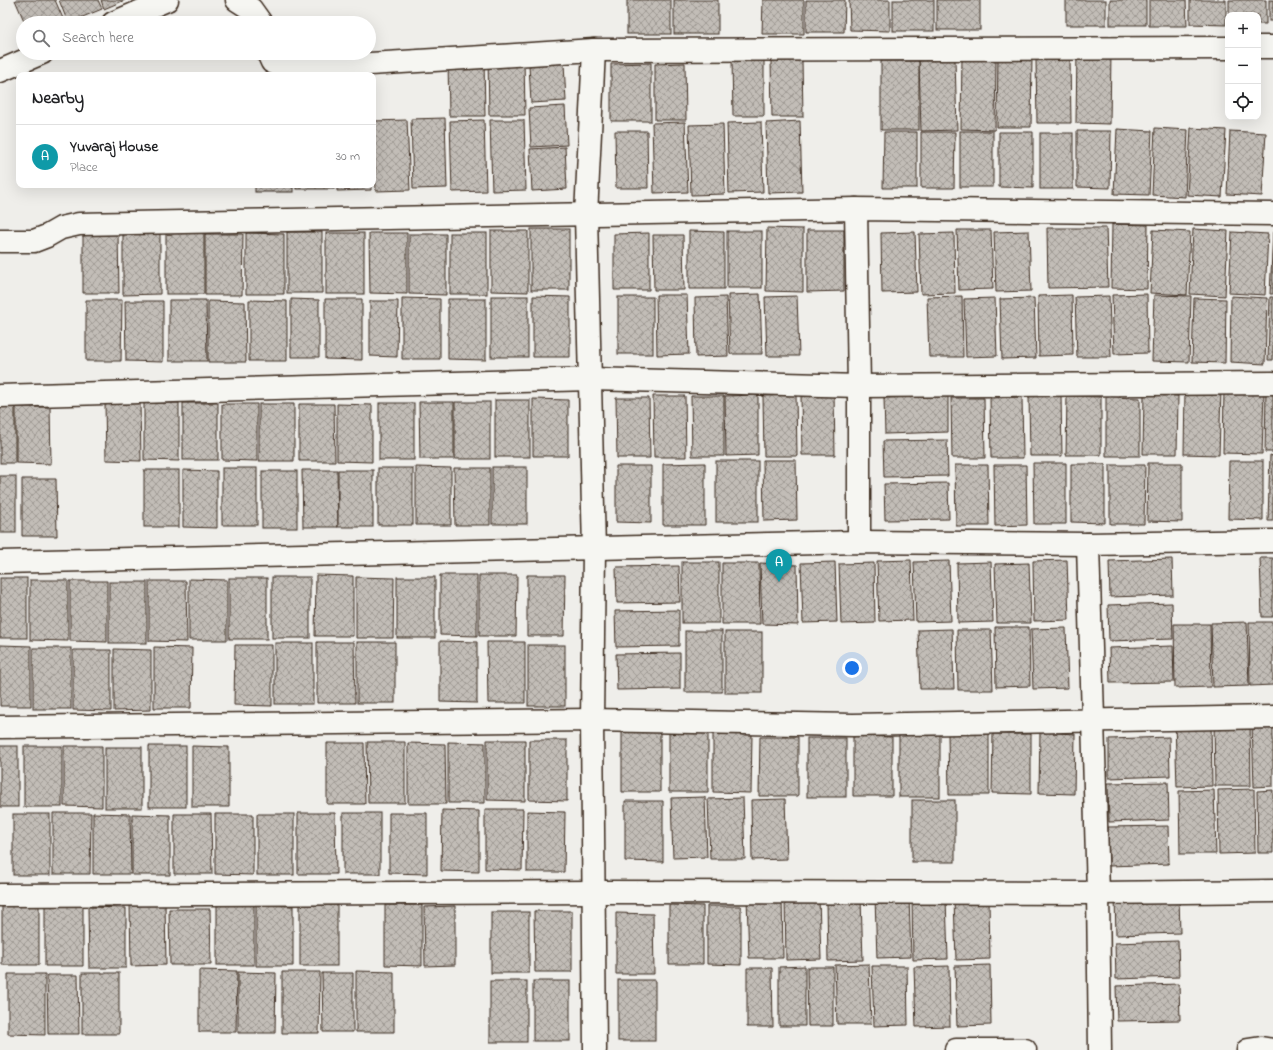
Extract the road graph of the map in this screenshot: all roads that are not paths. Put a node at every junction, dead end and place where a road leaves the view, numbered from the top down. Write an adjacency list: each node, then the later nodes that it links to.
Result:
1 (167, 0): 3 (street)
2 (237, 0): 4 (street)
3 (129, 16)
4 (256, 16)
5 (1261, 47): 6 (street)
6 (1273, 47)
7 (1225, 48): 8 (street)
8 (594, 50): 10 (street); 14 (street)
9 (26, 60): 11 (street)
10 (271, 60)
11 (0, 71)
12 (856, 209): 13 (street); 14 (street); 18 (street)
13 (1273, 214)
14 (586, 215): 15 (street); 16 (street)
15 (0, 241)
16 (590, 379): 18 (street); 19 (street); 23 (street)
17 (1273, 383): 18 (street)
18 (859, 386): 21 (street)
19 (0, 396)
20 (1273, 541): 22 (street)
21 (859, 542): 22 (street); 23 (street)
22 (1088, 544): 26 (street)
23 (594, 550): 24 (street); 27 (street)
24 (0, 562)
25 (1273, 717): 26 (street)
26 (1093, 719): 27 (street); 31 (street)
27 (592, 720): 28 (street); 30 (street)
28 (0, 726)
29 (1273, 891): 31 (street)
30 (594, 892): 31 (street); 32 (street); 33 (street)
31 (1098, 893): 36 (street)
32 (0, 895)
33 (595, 1050)
34 (956, 1050): 35 (street)
35 (1026, 1050)
36 (1100, 1050)
37 (1248, 1050): 38 (street)
38 (1273, 1050)

